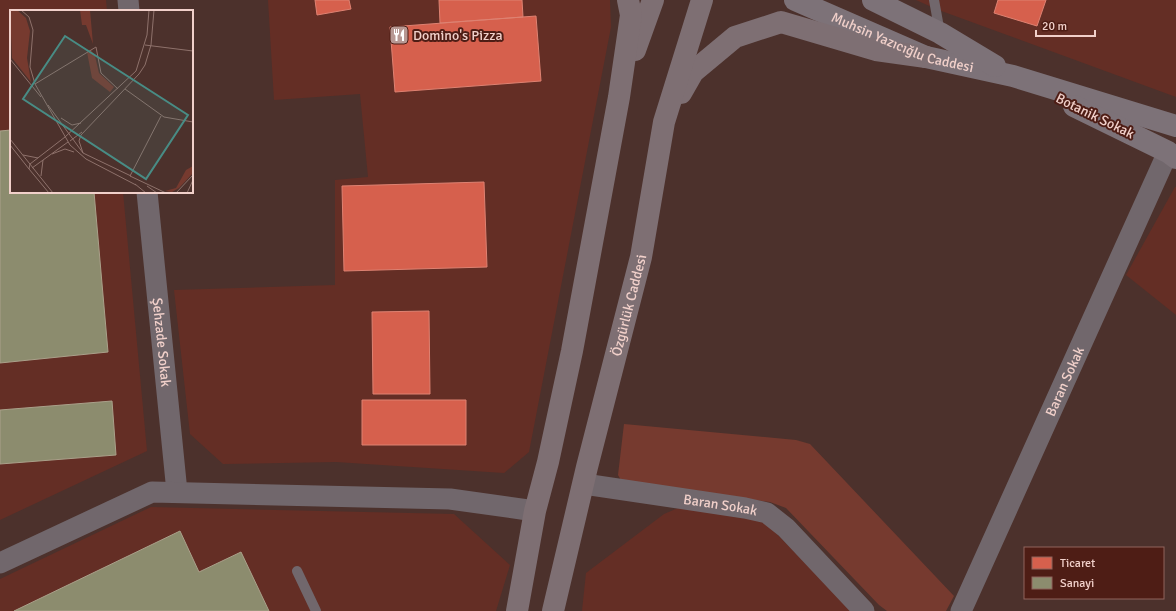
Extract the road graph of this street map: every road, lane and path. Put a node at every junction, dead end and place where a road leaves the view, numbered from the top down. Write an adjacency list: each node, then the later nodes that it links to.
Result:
1 (128, 0): 8 (street)
2 (628, 0): 12 (main road)
3 (653, 0): 12 (main road)
4 (702, 0): 13 (main road, Özgürlük Caddesi)
5 (795, 0): 10 (main road, Muhsin Yazıcığlu Caddesi)
6 (873, 0): 9 (main road, Muhsin Yazıcığlu Caddesi)
7 (934, 0): 9 (lane)
8 (129, 10)
9 (940, 33): 11 (main road, Muhsin Yazıcığlu Caddesi)
10 (926, 57): 11 (main road, Muhsin Yazıcığlu Caddesi); 13 (main road)
11 (1013, 76): 14 (main road, Muhsin Yazıcığlu Caddesi); 15 (main road, Botanik Sokak)
12 (618, 97): 19 (main road)
13 (664, 122): 17 (main road, Özgürlük Caddesi)
14 (1176, 126)
15 (1172, 155): 26 (street, Baran Sokak)
16 (147, 193): 18 (street, Şehzade Sokak)
17 (584, 484): 24 (main road, Özgürlük Caddesi); 25 (street, Baran Sokak)
18 (177, 492): 19 (street); 20 (street)
19 (535, 511): 23 (main road)
20 (0, 563)
21 (297, 571): 22 (lane)
22 (316, 611)
23 (517, 611)
24 (553, 611)
25 (864, 611)
26 (961, 611)

